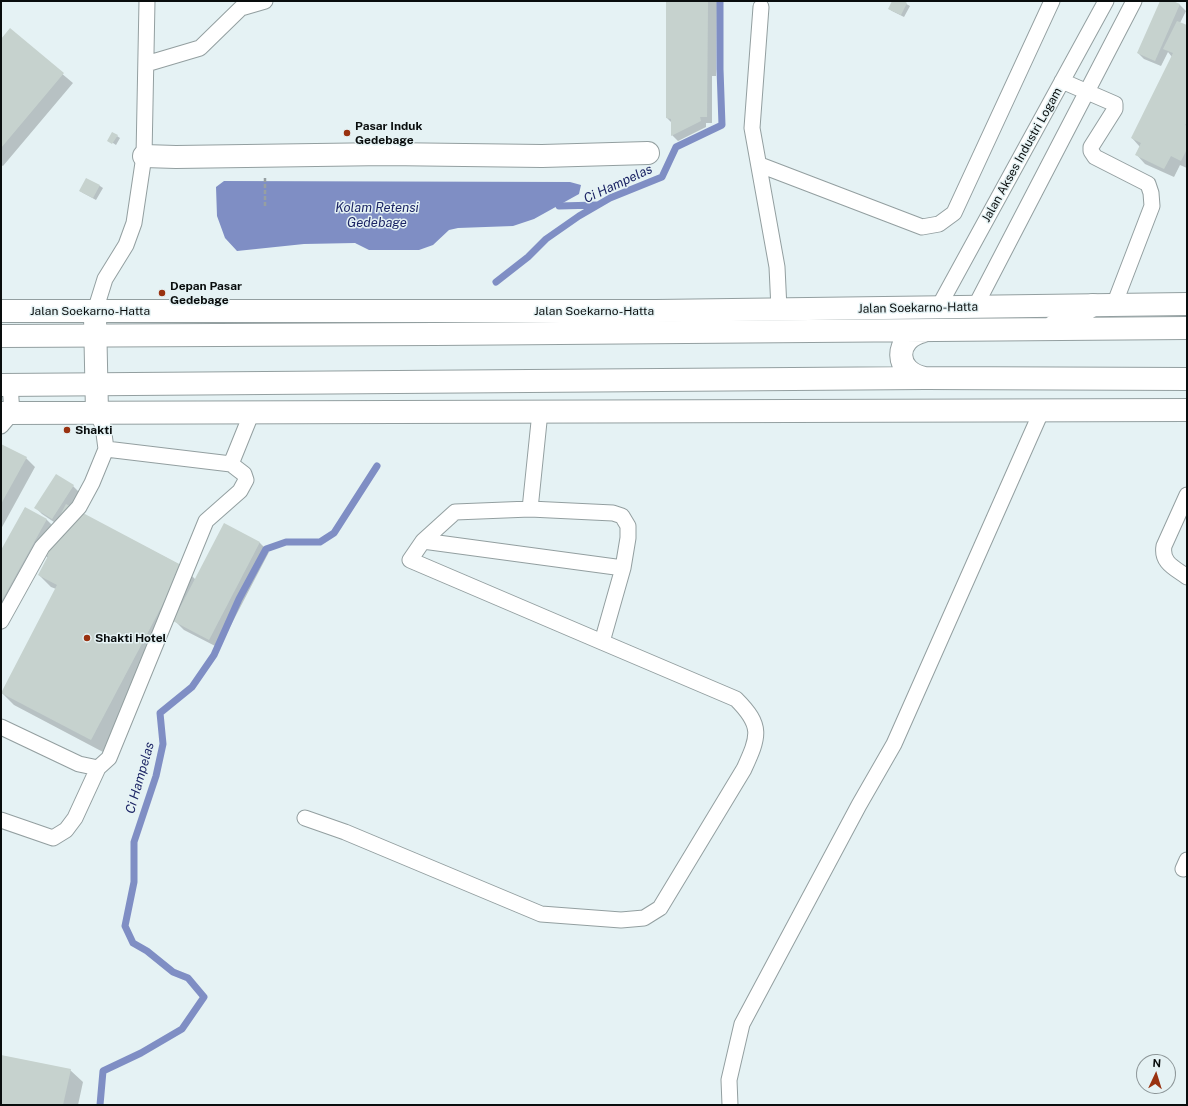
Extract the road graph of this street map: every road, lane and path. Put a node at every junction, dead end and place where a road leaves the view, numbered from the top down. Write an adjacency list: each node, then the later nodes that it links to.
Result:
1 (147, 1): 7 (lane)
2 (265, 1): 7 (lane)
3 (1052, 1): 13 (lane)
4 (1106, 1): 8 (lane, Jalan Akses Industri Logam)
5 (1134, 1): 9 (lane)
6 (761, 7): 13 (lane)
7 (146, 64): 11 (lane)
8 (1062, 81): 9 (lane); 18 (lane, Jalan Akses Industri Logam)
9 (1086, 92): 16 (lane); 17 (lane)
10 (648, 153): 12 (main road)
11 (144, 156): 12 (main road); 21 (lane)
12 (265, 156): 14 (path)
13 (760, 165): 19 (lane)
14 (265, 208)
15 (1187, 304): 16 (main road, Jalan Soekarno-Hatta)
16 (1104, 305): 17 (main road, Jalan Soekarno-Hatta); 23 (main road)
17 (976, 307): 18 (main road, Jalan Soekarno-Hatta)
18 (938, 308): 19 (main road, Jalan Soekarno-Hatta)
19 (779, 309): 21 (main road, Jalan Soekarno-Hatta)
20 (1, 311): 21 (main road, Jalan Soekarno-Hatta)
21 (95, 311): 25 (main road)
22 (1187, 328): 23 (main road, Jalan Soekarno-Hatta)
23 (1050, 329): 24 (main road, Jalan Soekarno-Hatta)
24 (924, 331): 25 (main road, Jalan Soekarno-Hatta); 27 (main road)
25 (96, 335): 26 (main road, Jalan Soekarno-Hatta); 29 (main road)
26 (1, 336)
27 (925, 378): 28 (main road); 29 (main road)
28 (1187, 379)
29 (96, 385): 30 (main road); 35 (main road)
30 (5, 386): 36 (lane)
31 (1042, 410): 32 (main road); 34 (main road); 50 (lane)
32 (1187, 410)
33 (252, 412): 34 (main road); 35 (main road); 38 (lane)
34 (540, 412): 40 (lane)
35 (97, 413): 36 (main road); 37 (lane)
36 (5, 418)
37 (106, 449): 38 (lane); 44 (lane)
38 (231, 464): 47 (lane)
39 (1187, 496): 43 (lane)
40 (530, 509): 41 (lane); 42 (lane)
41 (423, 542): 42 (lane); 45 (lane)
42 (623, 568): 45 (lane)
43 (1187, 577)
44 (1, 621)
45 (602, 642): 48 (lane)
46 (1, 727): 47 (lane)
47 (98, 768): 49 (lane)
48 (305, 818)
49 (1, 820)
50 (730, 1105)

